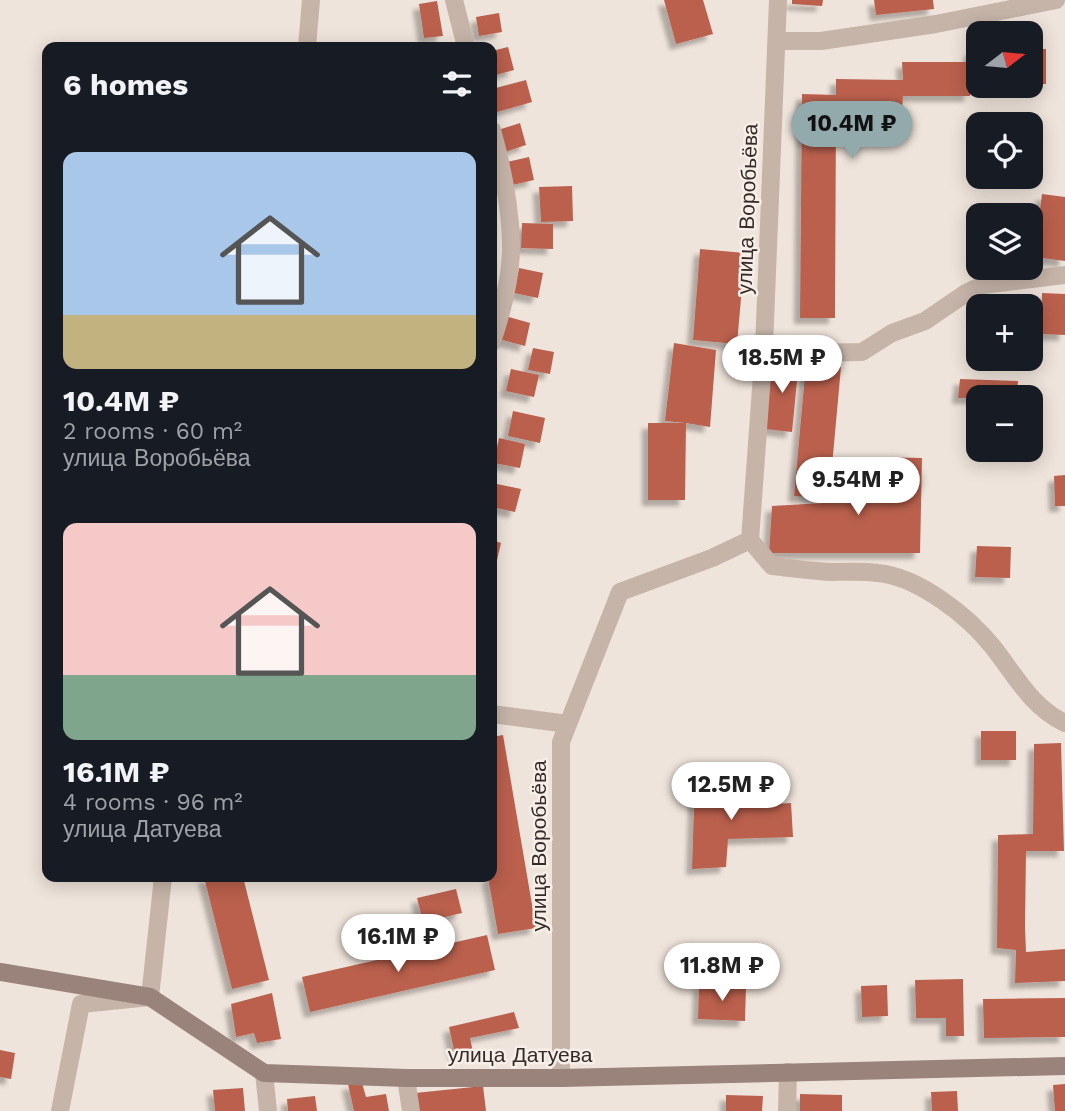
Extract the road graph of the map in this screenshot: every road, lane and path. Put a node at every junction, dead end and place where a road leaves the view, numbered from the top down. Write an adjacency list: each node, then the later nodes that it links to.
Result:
1 (311, 0): 6 (street)
2 (454, 0): 7 (street)
3 (778, 0): 5 (street, улица Воробьёва)
4 (1056, 0): 5 (street)
5 (776, 41): 11 (street, улица Воробьёва)
6 (307, 42)
7 (465, 42)
8 (497, 154): 10 (street)
9 (1065, 275): 11 (street)
10 (497, 321)
11 (764, 347): 12 (street, улица Воробьёва)
12 (750, 540): 14 (street); 15 (street, улица Воробьёва)
13 (497, 716): 15 (street)
14 (1065, 723)
15 (568, 724): 23 (street, улица Воробьёва)
16 (162, 882): 18 (street)
17 (0, 972): 18 (street)
18 (150, 997): 21 (street); 24 (street)
19 (1065, 1066): 20 (street, улица Датуева)
20 (788, 1072): 23 (street, улица Датуева); 27 (street)
21 (264, 1073): 22 (street, улица Датуева); 25 (street)
22 (406, 1078): 23 (street, улица Датуева); 26 (street)
23 (561, 1078)
24 (60, 1111)
25 (268, 1111)
26 (411, 1111)
27 (787, 1111)

